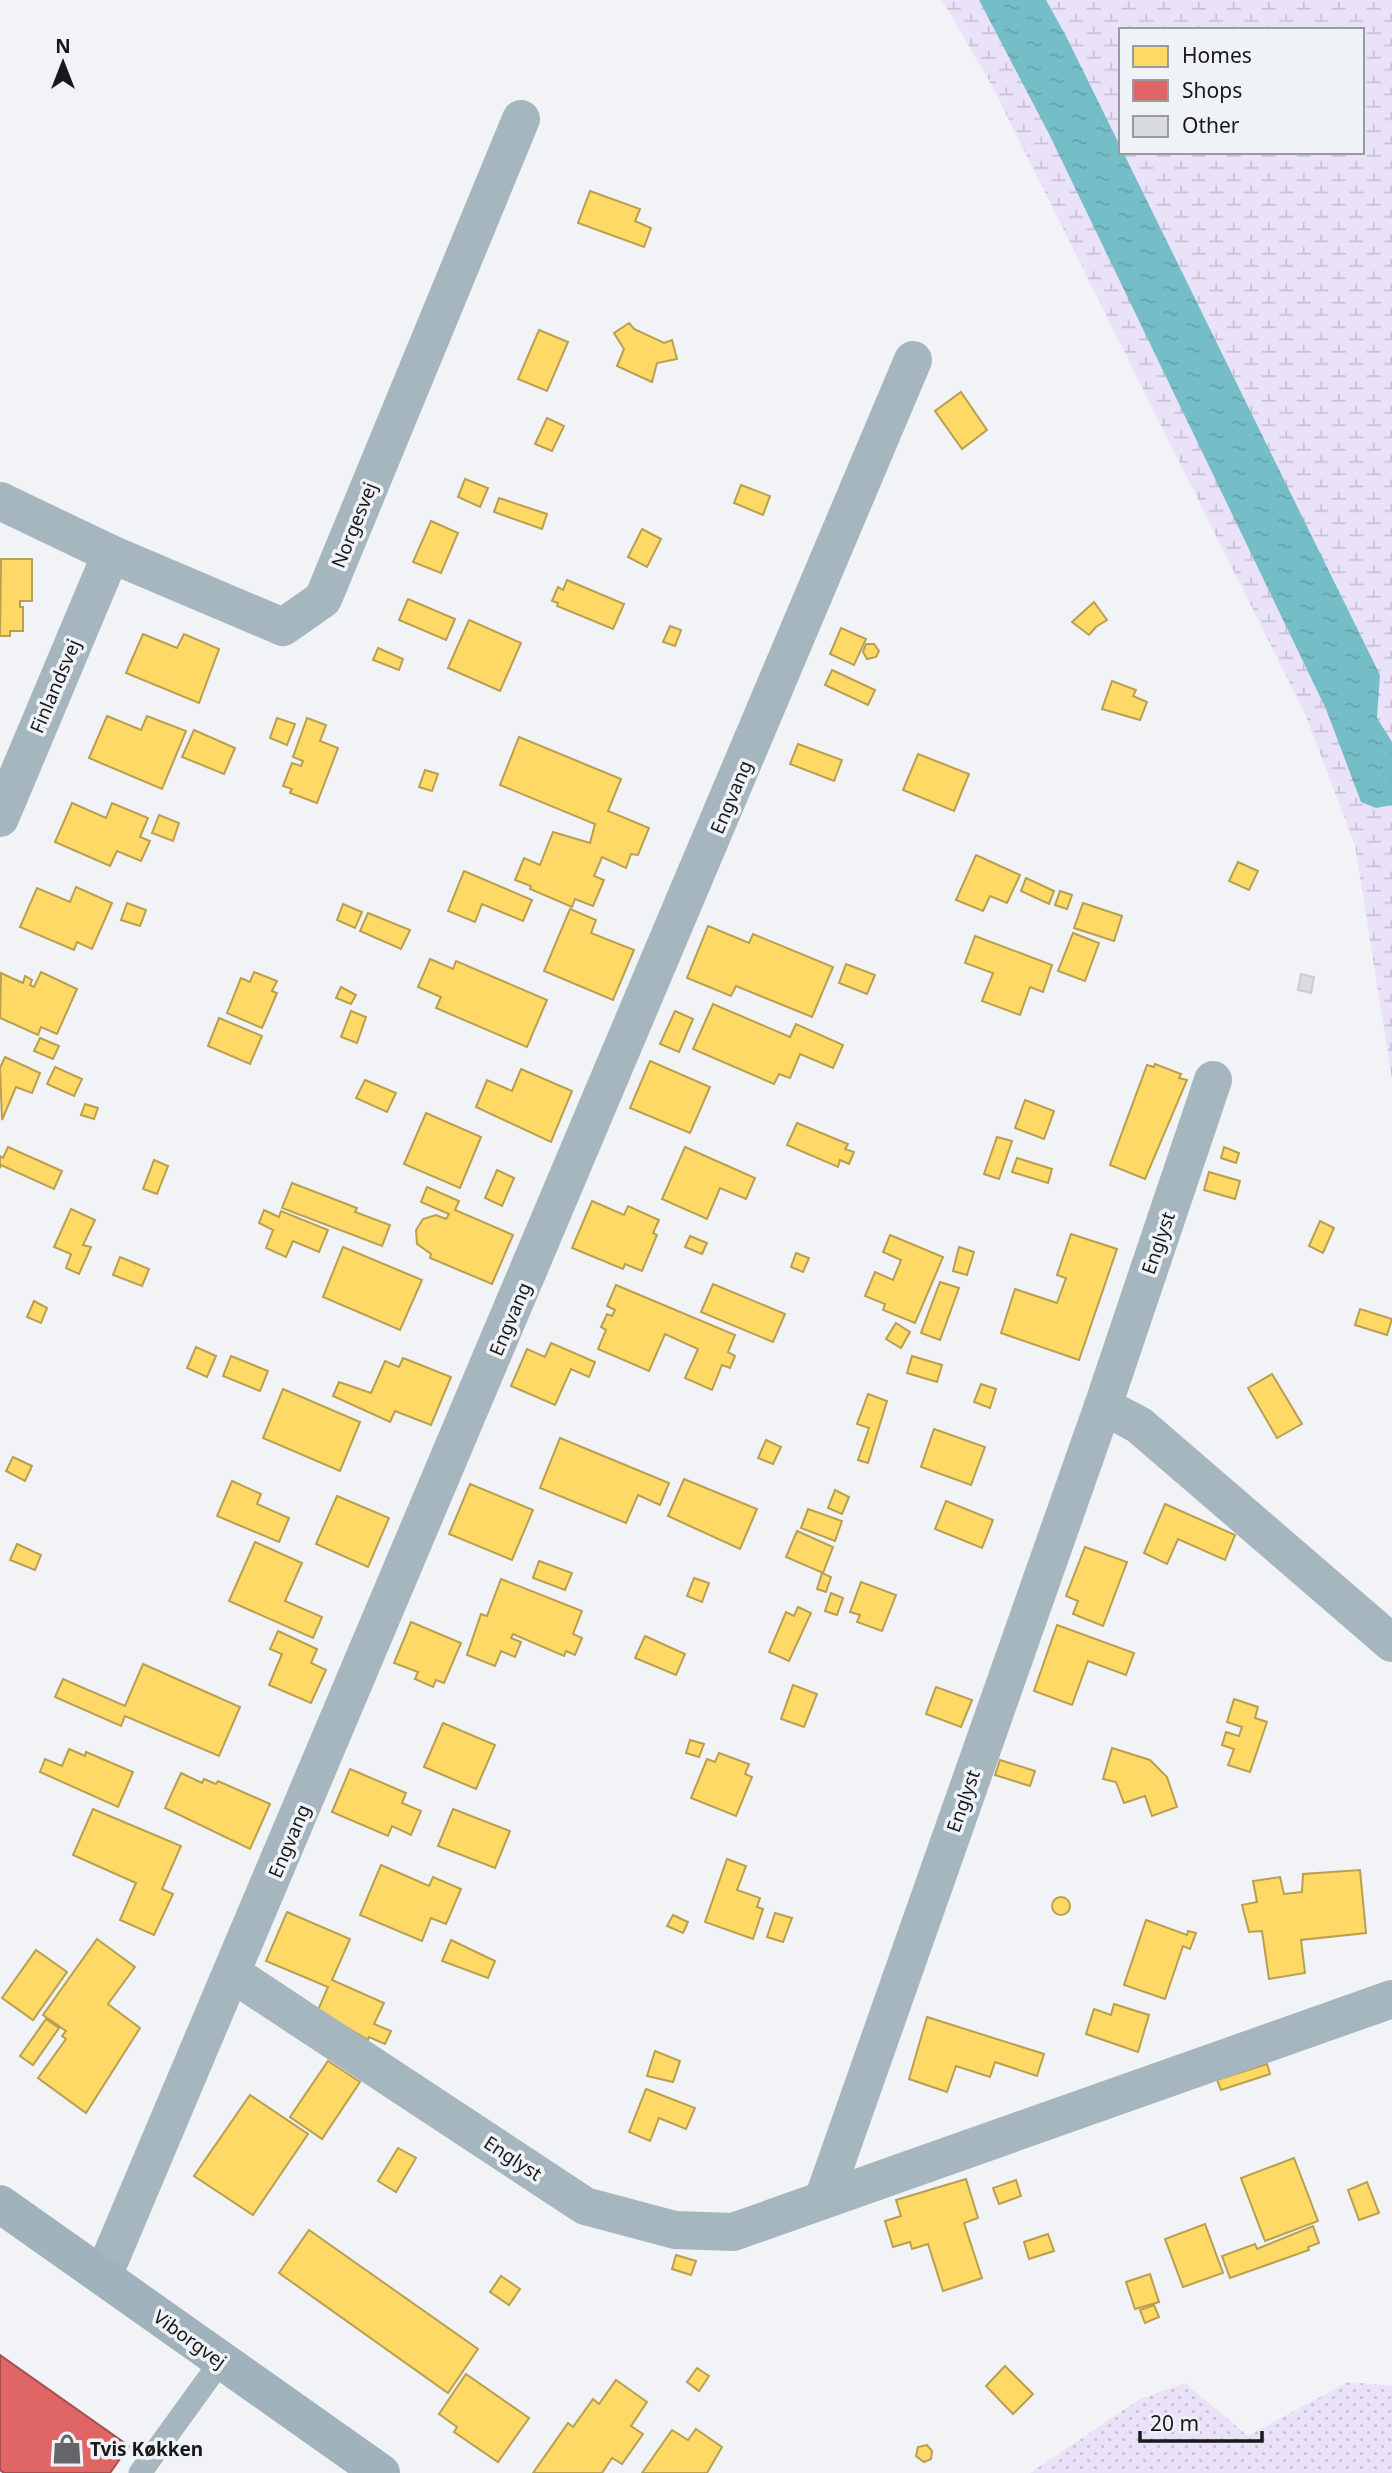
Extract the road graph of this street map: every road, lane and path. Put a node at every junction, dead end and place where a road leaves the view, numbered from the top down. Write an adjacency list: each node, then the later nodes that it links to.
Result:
1 (521, 119): 4 (street, Norgesvej)
2 (913, 360): 9 (street, Engvang)
3 (0, 501): 4 (street, Norgesvej)
4 (111, 554): 5 (street, Finlandsvej)
5 (0, 818)
6 (1213, 1080): 7 (street, Englyst)
7 (1103, 1406): 8 (street); 11 (street, Englyst)
8 (1392, 1643)
9 (233, 1974): 11 (street, Englyst); 13 (street, Engvang)
10 (1392, 1999): 11 (street, Englyst)
11 (824, 2197)
12 (0, 2204): 13 (street, Viborgvej)
13 (103, 2276): 14 (street, Viborgvej)
14 (220, 2361): 15 (lane); 16 (street, Viborgvej)
15 (140, 2473)
16 (381, 2473)

